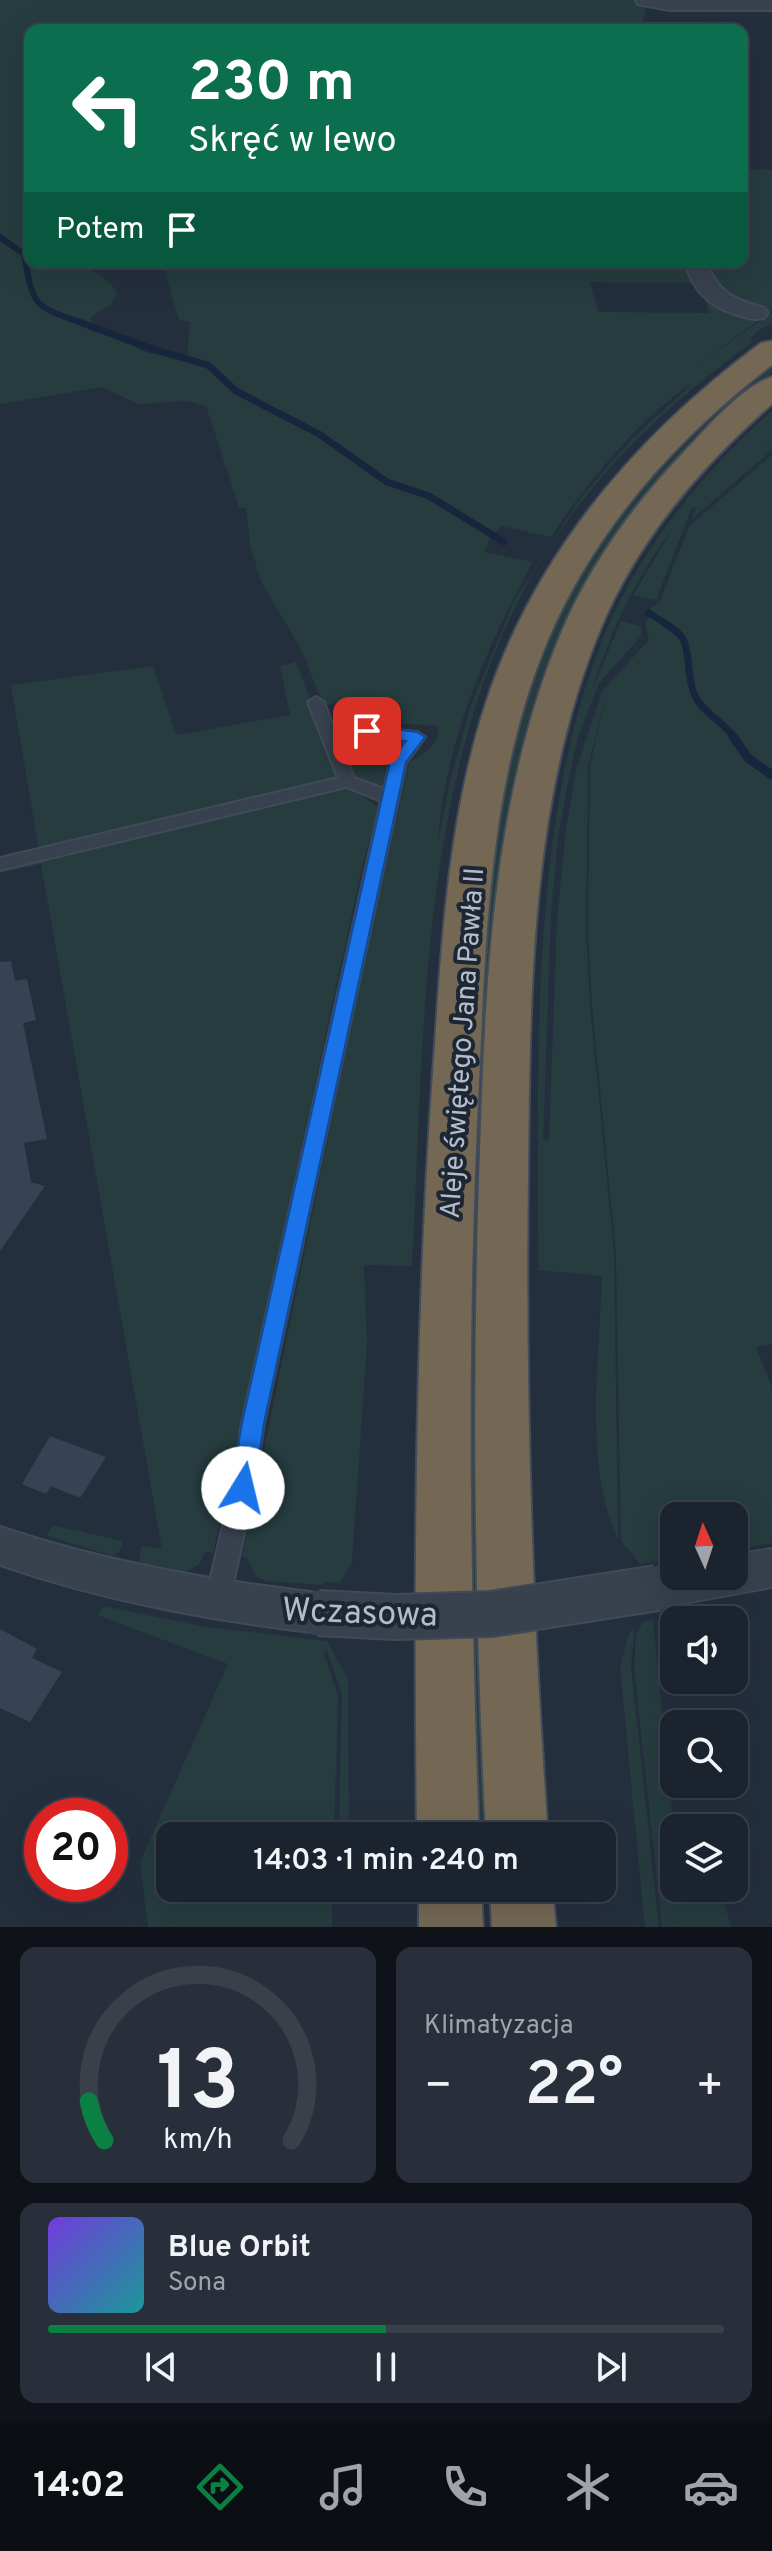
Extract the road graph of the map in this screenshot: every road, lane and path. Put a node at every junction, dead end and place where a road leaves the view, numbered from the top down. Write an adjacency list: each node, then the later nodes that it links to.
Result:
1 (772, 4): 2 (street)
2 (651, 7)
3 (698, 268): 4 (street)
4 (756, 313)
5 (772, 350): 17 (highway, Aleje świętego Jana Pawła II)
6 (772, 387): 18 (highway, Aleje świętego Jana Pawła II)
7 (316, 702): 8 (lane)
8 (326, 728): 9 (lane); 10 (lane)
9 (347, 781): 10 (lane); 11 (lane)
10 (390, 798): 16 (lane)
11 (0, 864)
12 (0, 1546): 16 (street, Wczasowa)
13 (772, 1568): 14 (street)
14 (748, 1572)
15 (660, 1587): 16 (street, Wczasowa, bridge)
16 (217, 1602)
17 (448, 1822)
18 (516, 1822)
19 (450, 1902): 21 (highway)
20 (522, 1902): 22 (highway)
21 (451, 1927)
22 (524, 1927)

